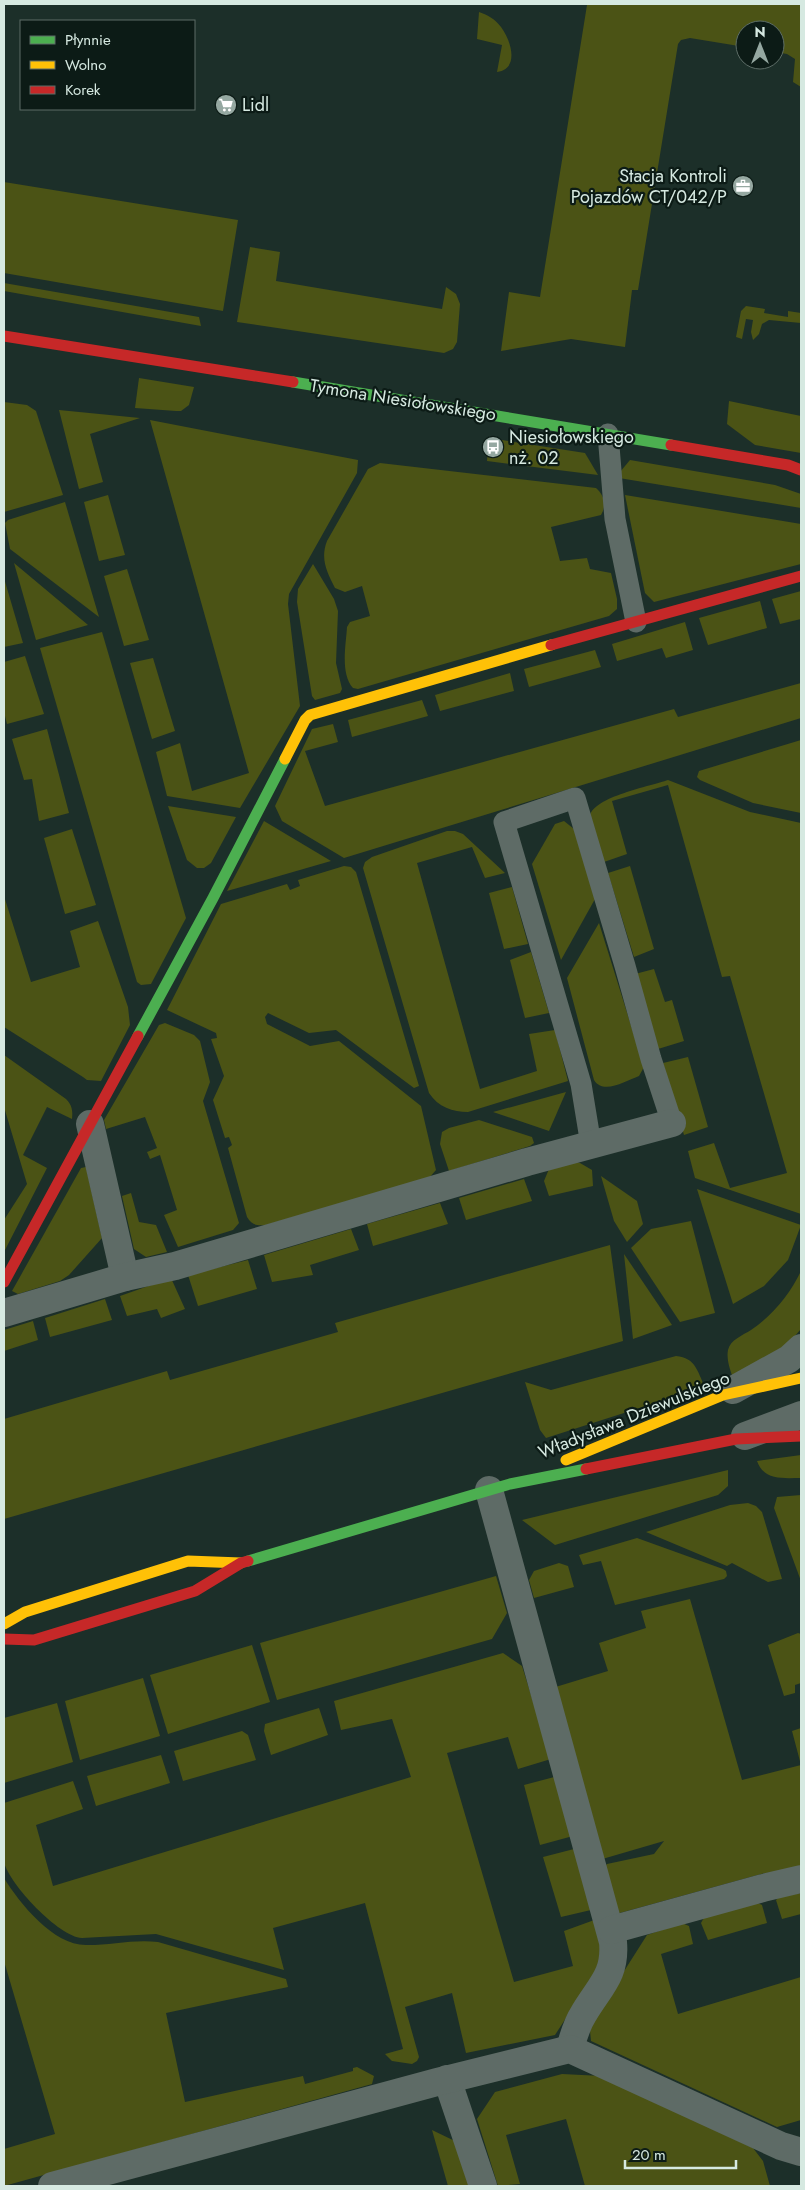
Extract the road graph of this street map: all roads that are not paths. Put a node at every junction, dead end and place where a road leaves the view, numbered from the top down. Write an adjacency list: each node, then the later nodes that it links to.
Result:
1 (4, 336): 2 (street, Tymona Niesiołowskiego)
2 (608, 434): 3 (street, Tymona Niesiołowskiego); 5 (lane)
3 (801, 470)
4 (801, 576): 5 (street)
5 (636, 622): 7 (street)
6 (672, 1123): 8 (street); 8 (lane)
7 (90, 1124): 9 (street); 10 (street)
8 (591, 1145): 9 (street)
9 (125, 1277): 11 (street)
10 (4, 1282)
11 (4, 1313)
12 (801, 1348): 14 (street)
13 (801, 1378): 14 (street, Władysława Dziewulskiego)
14 (723, 1395): 18 (street, Władysława Dziewulskiego)
15 (801, 1415): 17 (street)
16 (801, 1436): 17 (street, Władysława Dziewulskiego)
17 (736, 1439): 18 (street, Władysława Dziewulskiego)
18 (499, 1487): 19 (street, Władysława Dziewulskiego); 23 (street)
19 (241, 1562): 20 (street, Władysława Dziewulskiego); 21 (street, Władysława Dziewulskiego)
20 (4, 1624)
21 (4, 1639)
22 (801, 1879): 23 (street)
23 (611, 1930): 24 (street)
24 (570, 2050): 25 (street); 26 (street)
25 (447, 2079): 27 (street); 28 (street)
26 (801, 2152)
27 (52, 2186)
28 (483, 2186)

